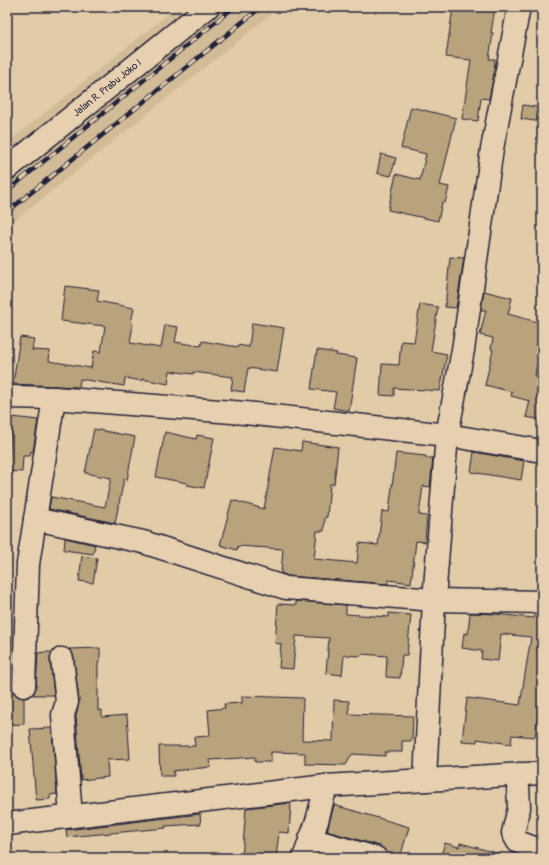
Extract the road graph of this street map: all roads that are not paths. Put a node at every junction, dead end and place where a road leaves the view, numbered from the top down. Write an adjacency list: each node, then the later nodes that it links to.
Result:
1 (208, 7): 3 (street, Jalan R. Prabu Joko I)
2 (519, 7): 6 (street)
3 (7, 169)
4 (7, 397): 5 (street)
5 (54, 398): 6 (street); 8 (street)
6 (447, 435): 7 (street); 9 (street)
7 (542, 451)
8 (35, 519): 9 (street); 12 (street)
9 (434, 600): 10 (street); 14 (street)
10 (542, 602)
11 (62, 659): 17 (street)
12 (24, 686)
13 (542, 773): 15 (street)
14 (425, 780): 15 (street); 16 (street)
15 (519, 780): 20 (street)
16 (324, 792): 17 (street); 19 (street)
17 (71, 816): 18 (street)
18 (7, 824)
19 (311, 839): 21 (street)
20 (542, 851)
21 (376, 858)

